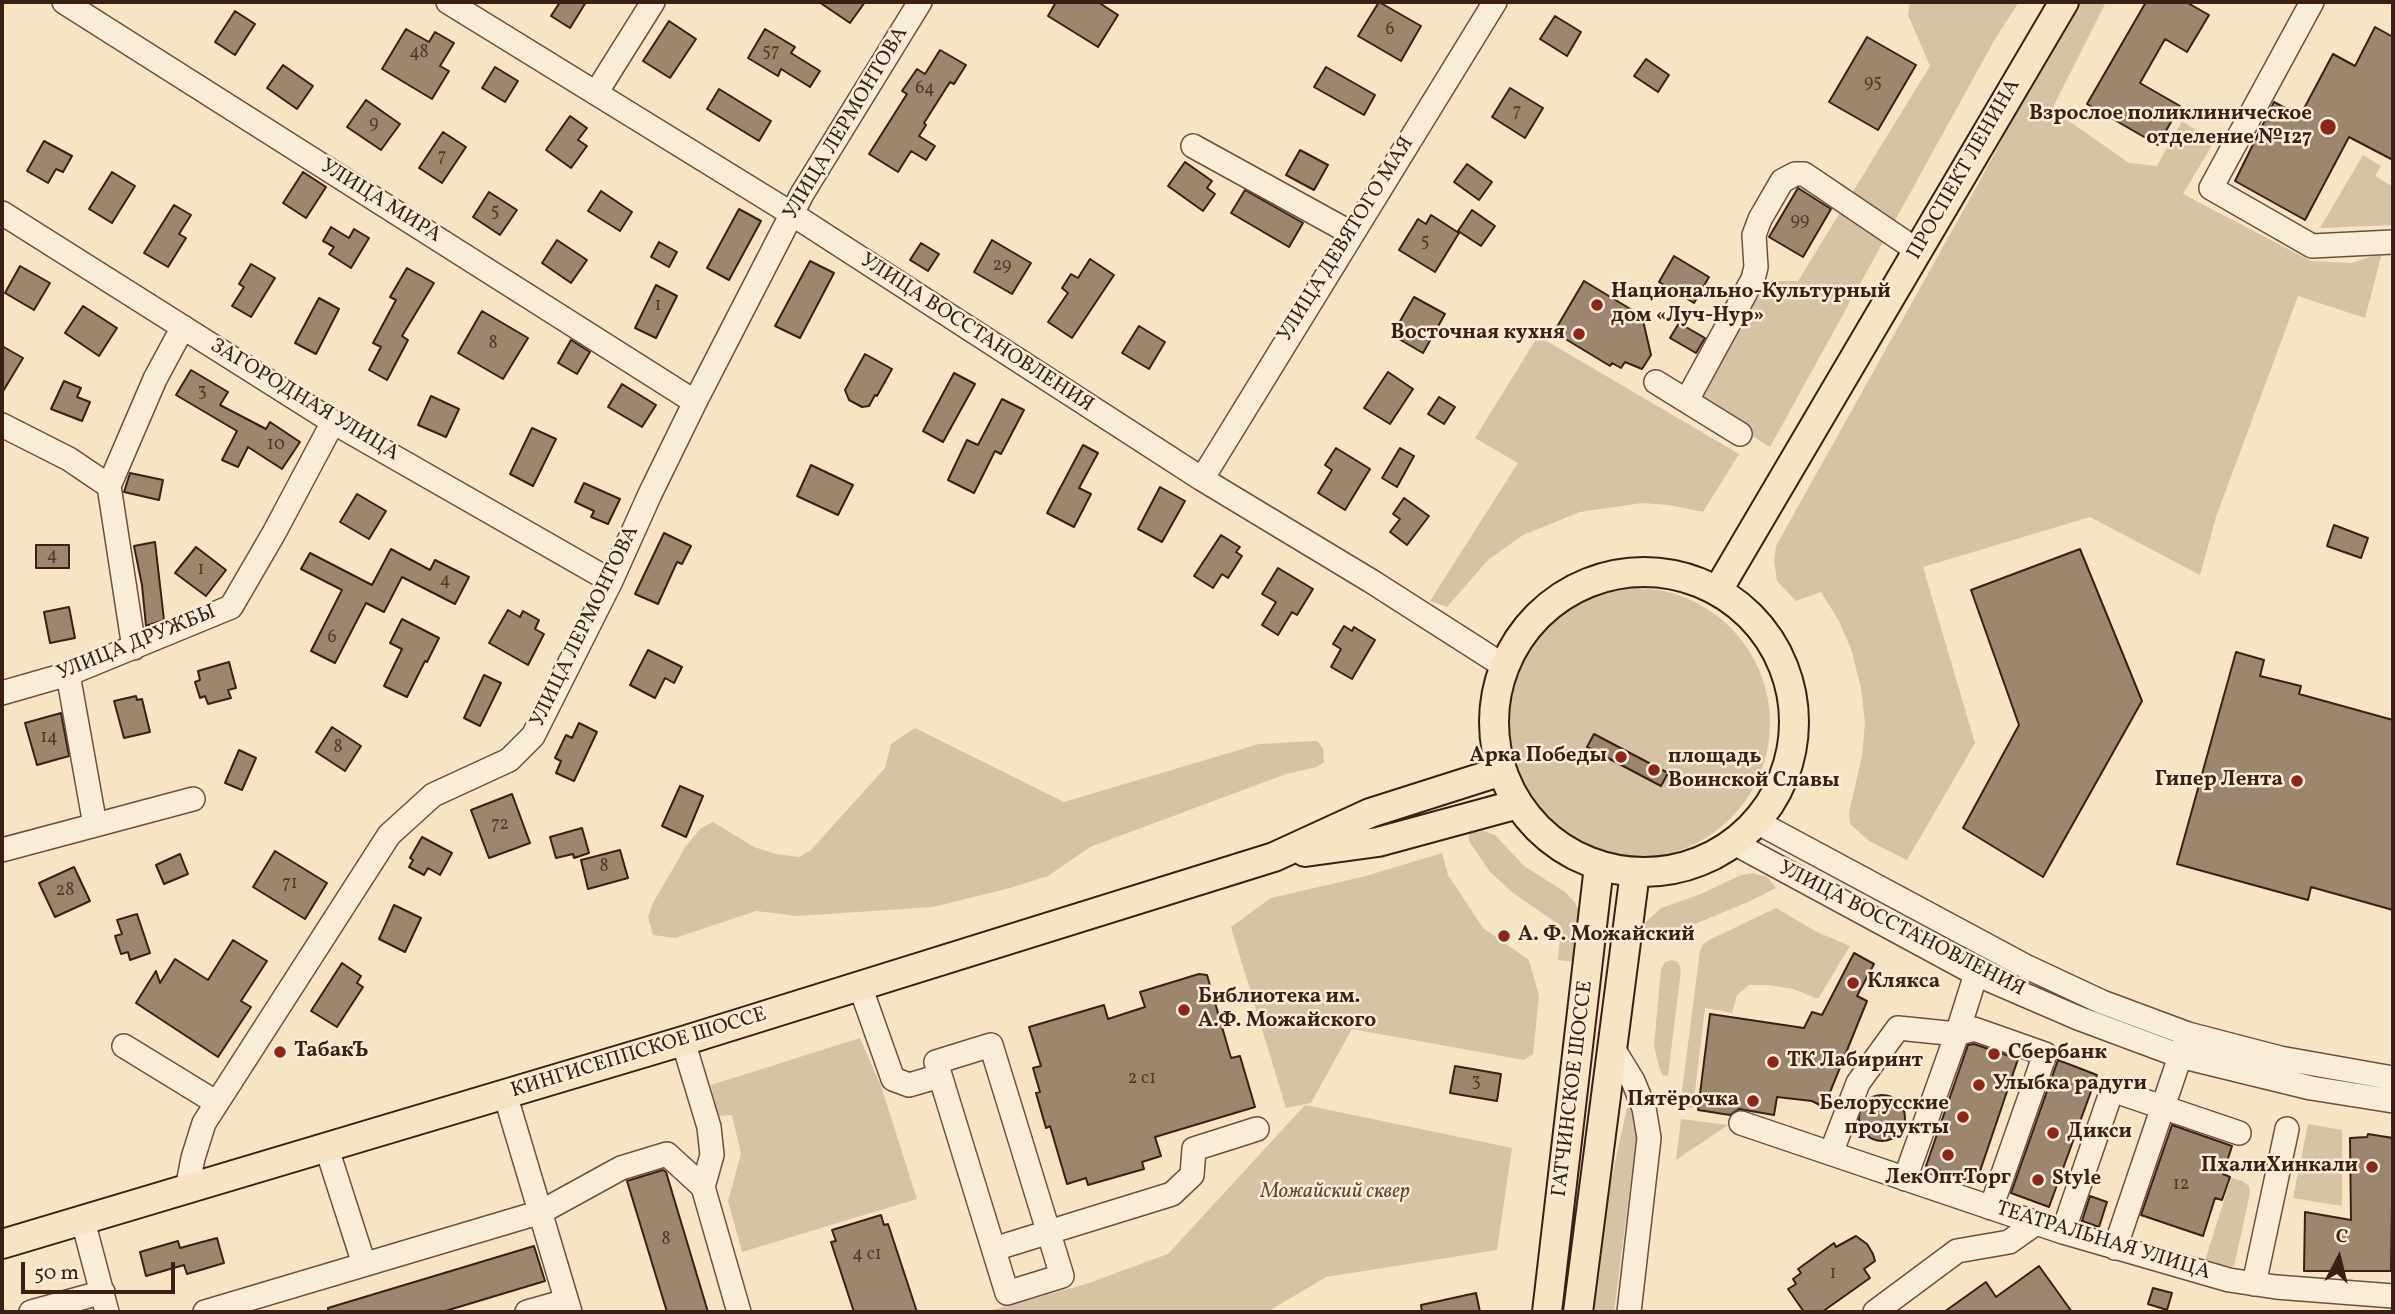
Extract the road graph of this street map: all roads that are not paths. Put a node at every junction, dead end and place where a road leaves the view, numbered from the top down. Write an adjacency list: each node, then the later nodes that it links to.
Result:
1 (64, 2): 18 (street, УЛИЦА МИРА)
2 (448, 2): 8 (street, УЛИЦА ВОССТАНОВЛЕНИЯ)
3 (653, 2): 8 (street)
4 (920, 2): 11 (street, УЛИЦА ЛЕРМОНТОВА)
5 (1495, 2): 12 (street, УЛИЦА ДЕВЯТОГО МАЯ)
6 (2064, 2): 14 (main road, ПРОСПЕКТ ЛЕНИНА)
7 (2312, 2): 13 (street)
8 (596, 93): 11 (street, УЛИЦА ВОССТАНОВЛЕНИЯ)
9 (1193, 146): 12 (street)
10 (2, 213): 15 (street, ЗАГОРОДНАЯ УЛИЦА)
11 (792, 214): 18 (street, УЛИЦА ЛЕРМОНТОВА); 22 (street, УЛИЦА ВОССТАНОВЛЕНИЯ)
12 (1351, 233): 22 (street, УЛИЦА ДЕВЯТОГО МАЯ)
13 (2393, 242)
14 (1918, 251): 17 (street); 25 (main road, ПРОСПЕКТ ЛЕНИНА)
15 (183, 327): 19 (street, ЗАГОРОДНАЯ УЛИЦА); 23 (street)
16 (1656, 382): 17 (street)
17 (1687, 400): 21 (street)
18 (695, 402): 24 (street, УЛИЦА ЛЕРМОНТОВА)
19 (332, 422): 24 (street, ЗАГОРОДНАЯ УЛИЦА); 26 (street, УЛИЦА ДРУЖБЫ)
20 (2, 425): 23 (street)
21 (1740, 434)
22 (1202, 479): 27 (street, УЛИЦА ВОССТАНОВЛЕНИЯ)
23 (109, 486): 26 (street)
24 (611, 581): 52 (street, УЛИЦА ЛЕРМОНТОВА)
25 (1718, 590): 27 (main road); 33 (main road)
26 (134, 648): 28 (street, УЛИЦА ДРУЖБЫ)
27 (1504, 666): 30 (main road)
28 (68, 674): 29 (street, УЛИЦА ДРУЖБЫ); 34 (street)
29 (2, 693)
30 (1502, 771): 32 (main road); 37 (main road, КИНГИСЕППСКОЕ ШОССЕ)
31 (192, 799): 34 (street)
32 (1518, 804): 37 (main road, КИНГИСЕППСКОЕ ШОССЕ); 38 (main road)
33 (1757, 822): 35 (main road); 43 (street, УЛИЦА ВОССТАНОВЛЕНИЯ)
34 (95, 825): 36 (street)
35 (1734, 843): 39 (main road); 40 (street, УЛИЦА ВОССТАНОВЛЕНИЯ)
36 (2, 850)
37 (1274, 857): 41 (main road, КИНГИСЕППСКОЕ ШОССЕ)
38 (1600, 866): 39 (main road); 81 (main road, ГАТЧИНСКОЕ ШОССЕ)
39 (1635, 872): 46 (main road, ГАТЧИНСКОЕ ШОССЕ)
40 (1976, 974): 42 (street); 47 (street, УЛИЦА ВОССТАНОВЛЕНИЯ)
41 (860, 986): 44 (main road, КИНГИСЕППСКОЕ ШОССЕ); 48 (street)
42 (1957, 1034): 59 (street); 60 (street); 63 (street)
43 (2188, 1034): 47 (street); 49 (street, УЛИЦА ВОССТАНОВЛЕНИЯ)
44 (683, 1041): 50 (main road, КИНГИСЕППСКОЕ ШОССЕ); 61 (street)
45 (124, 1046): 52 (street)
46 (1614, 1050): 82 (main road, ГАТЧИНСКОЕ ШОССЕ); 83 (street)
47 (2180, 1056): 51 (street, УЛИЦА ВОССТАНОВЛЕНИЯ); 53 (street)
48 (940, 1076): 67 (street); 71 (street)
49 (2393, 1078)
50 (505, 1094): 58 (main road, КИНГИСЕППСКОЕ ШОССЕ); 64 (street)
51 (2393, 1101)
52 (217, 1103): 62 (street, УЛИЦА ЛЕРМОНТОВА)
53 (2162, 1108): 57 (street); 68 (street); 70 (street)
54 (1741, 1123): 59 (street, ТЕАТРАЛЬНАЯ УЛИЦА)
55 (1257, 1129): 67 (street)
56 (2287, 1129): 73 (street)
57 (2239, 1133)
58 (327, 1149): 62 (main road, КИНГИСЕППСКОЕ ШОССЕ); 72 (street)
59 (1830, 1153): 60 (street, ТЕАТРАЛЬНАЯ УЛИЦА)
60 (1905, 1178): 63 (street, ТЕАТРАЛЬНАЯ УЛИЦА)
61 (704, 1187): 64 (street); 80 (street)
62 (187, 1189): 65 (main road, КИНГИСЕППСКОЕ ШОССЕ)
63 (1991, 1208): 66 (street, ТЕАТРАЛЬНАЯ УЛИЦА)
64 (541, 1212): 72 (street); 76 (street)
65 (83, 1221): 69 (main road, КИНГИСЕППСКОЕ ШОССЕ); 75 (street)
66 (2036, 1223): 68 (street, ТЕАТРАЛЬНАЯ УЛИЦА); 84 (street)
67 (1049, 1232): 71 (street); 71 (street)
68 (2063, 1232): 70 (street, ТЕАТРАЛЬНАЯ УЛИЦА)
69 (2, 1244)
70 (2115, 1248): 73 (street, ТЕАТРАЛЬНАЯ УЛИЦА)
71 (994, 1249)
72 (364, 1264): 78 (street)
73 (2254, 1284): 74 (street, ТЕАТРАЛЬНАЯ УЛИЦА)
74 (2393, 1296)
75 (105, 1302): 77 (street)
76 (568, 1307): 79 (street)
77 (31, 1312)
78 (205, 1312)
79 (527, 1312)
80 (739, 1312)
81 (1547, 1312)
82 (1578, 1312)
83 (1629, 1312)
84 (1875, 1312)

